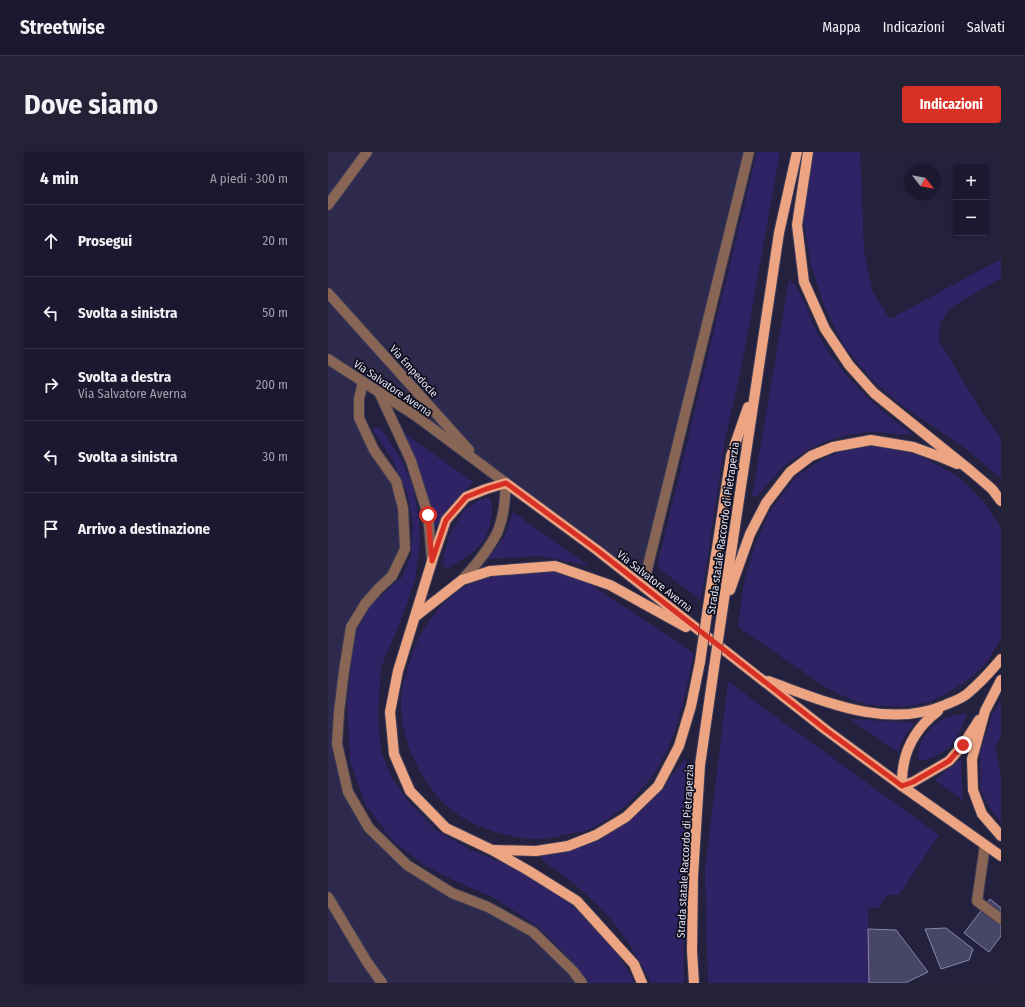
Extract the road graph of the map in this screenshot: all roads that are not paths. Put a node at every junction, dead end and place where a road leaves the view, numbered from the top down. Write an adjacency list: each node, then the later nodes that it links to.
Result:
1 (367, 152): 5 (street)
2 (749, 152): 17 (street)
3 (797, 152): 9 (main road, Strada statale Raccordo di Pietraperzia)
4 (808, 152): 12 (main road)
5 (328, 205)
6 (328, 293): 11 (street, Via Empedocle)
7 (328, 360): 8 (street, Via Salvatore Averna)
8 (363, 382): 10 (street, Via Salvatore Averna); 34 (street)
9 (756, 385): 18 (main road, Strada statale Raccordo di Pietraperzia); 29 (main road, bridge)
10 (379, 392): 11 (street, Via Salvatore Averna); 15 (street)
11 (482, 465): 13 (street, Via Salvatore Averna)
12 (971, 471): 14 (main road); 18 (main road)
13 (506, 483): 15 (main road); 16 (street); 17 (main road, Via Salvatore Averna)
14 (1001, 501)
15 (432, 561): 19 (main road)
16 (462, 580): 19 (main road); 20 (main road)
17 (643, 586): 20 (main road, Via Salvatore Averna)
18 (722, 613): 36 (main road, Strada statale Raccordo di Pietraperzia, bridge)
19 (416, 616): 29 (main road)
20 (710, 639): 22 (main road, Via Salvatore Averna)
21 (1001, 659): 24 (main road)
22 (760, 679): 24 (main road); 26 (main road, Via Salvatore Averna)
23 (1001, 680): 25 (main road)
24 (949, 703): 26 (main road)
25 (985, 711): 26 (main road); 27 (main road)
26 (902, 786): 28 (main road, Via Salvatore Averna)
27 (1001, 836)
28 (985, 845): 30 (main road, Via Salvatore Averna); 32 (street)
29 (492, 850): 35 (main road)
30 (1001, 856)
31 (328, 897): 33 (street)
32 (1001, 919)
33 (382, 983)
34 (582, 983)
35 (642, 983)
36 (694, 983)

